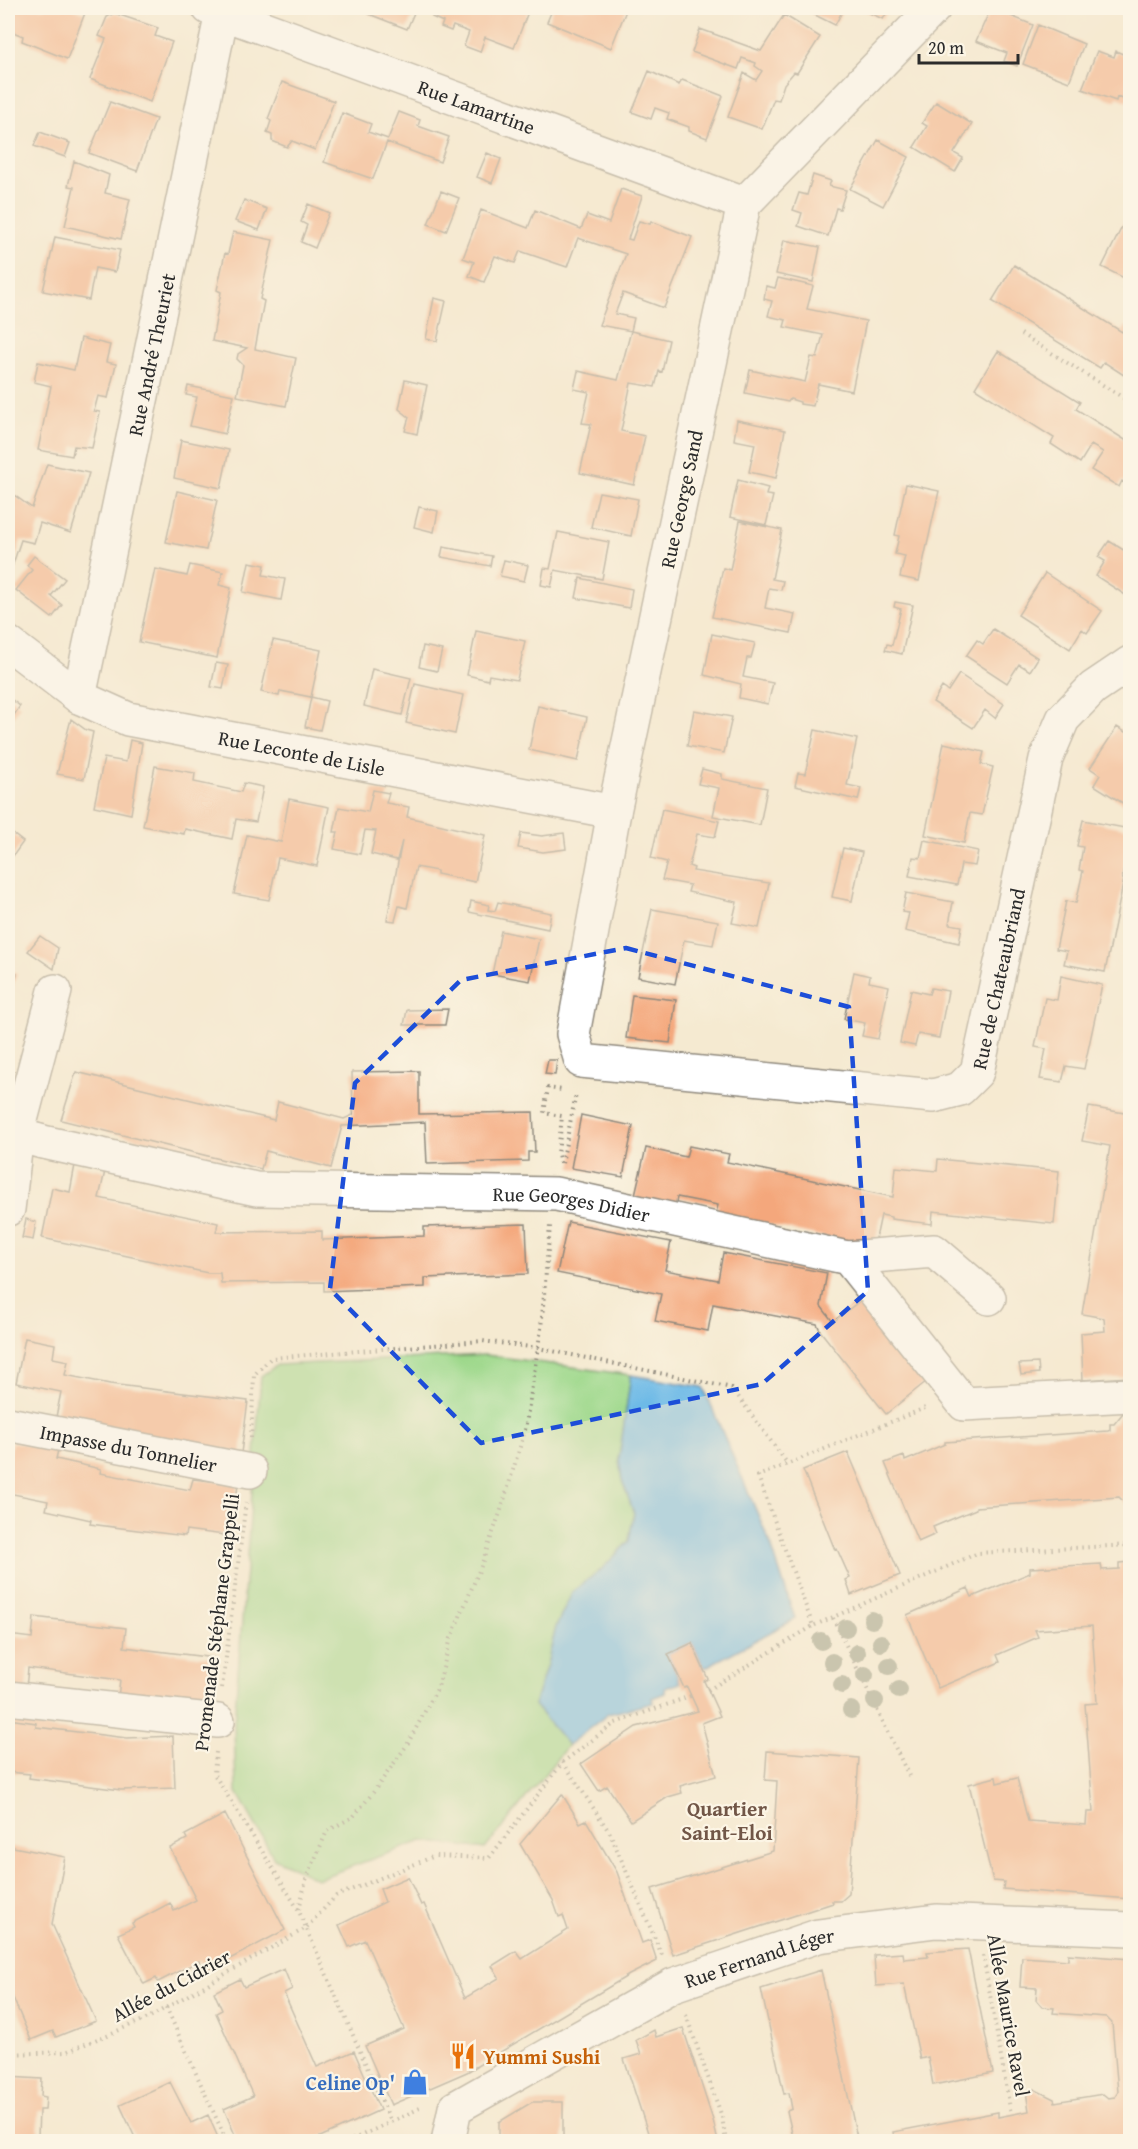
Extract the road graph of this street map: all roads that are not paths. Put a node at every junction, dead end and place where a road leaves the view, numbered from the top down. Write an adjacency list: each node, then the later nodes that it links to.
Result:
1 (933, 8): 3 (street)
2 (216, 10): 3 (street, Rue Lamartine); 6 (street, Rue André Theuriet)
3 (744, 204): 7 (street, Rue George Sand)
4 (8, 643): 6 (street, Rue Leconte de Lisle)
5 (1131, 663): 9 (street, Rue de Chateaubriand)
6 (79, 697): 7 (street, Rue Leconte de Lisle)
7 (614, 812): 9 (street, Rue George Sand)
8 (55, 991): 10 (street)
9 (579, 1076)
10 (17, 1134): 11 (street); 12 (street, Rue Georges Didier)
11 (8, 1209)
12 (848, 1258): 13 (street, Rue Georges Didier); 14 (street)
13 (989, 1298)
14 (1131, 1395)
15 (8, 1424): 16 (street, Impasse du Tonnelier)
16 (249, 1471)
17 (8, 1698): 18 (street)
18 (218, 1721)
19 (1131, 1929): 20 (street, Rue Fernand Léger)
20 (448, 2142)

